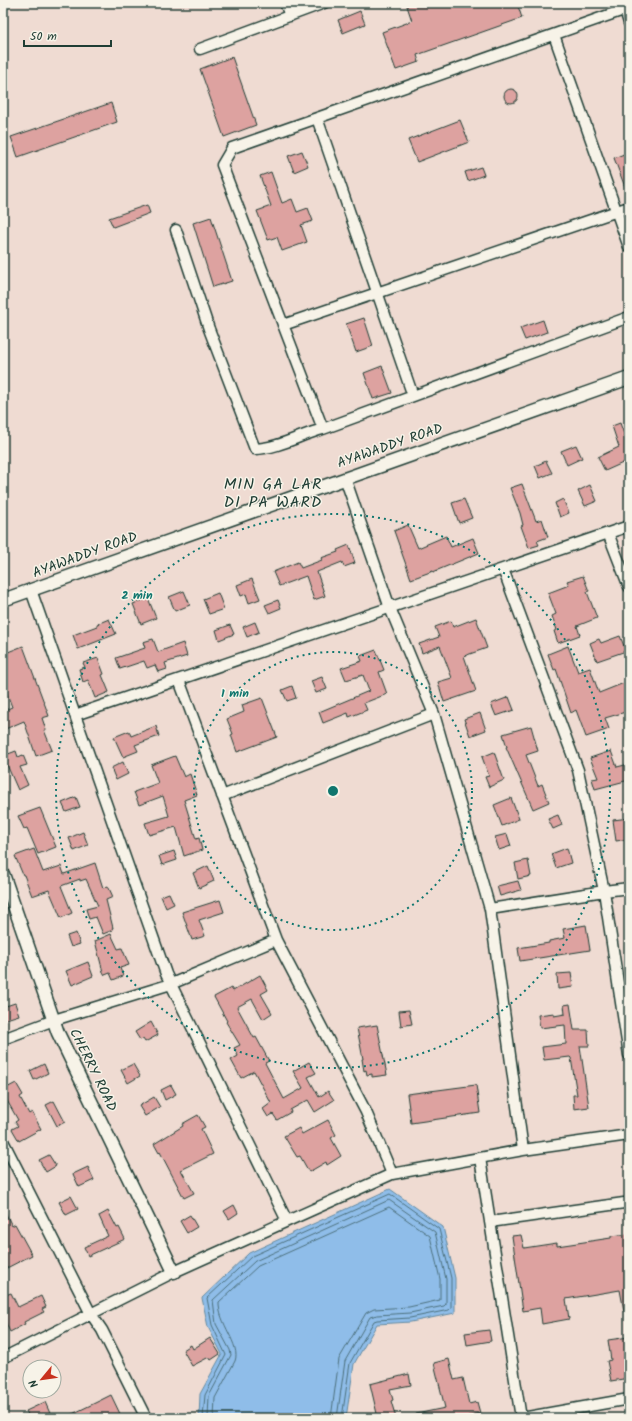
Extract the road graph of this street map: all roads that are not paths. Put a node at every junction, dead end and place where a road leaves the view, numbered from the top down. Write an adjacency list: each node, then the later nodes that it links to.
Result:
1 (285, 3): 4 (street)
2 (324, 3): 4 (street)
3 (627, 9): 5 (street); 6 (street)
4 (290, 16): 7 (street)
5 (629, 23)
6 (554, 35): 8 (street); 10 (street)
7 (200, 49)
8 (317, 118): 13 (street); 15 (street)
9 (629, 207): 10 (street)
10 (617, 211): 12 (street); 13 (street)
11 (176, 230): 18 (street)
12 (629, 247)
13 (378, 293): 15 (street); 17 (street)
14 (629, 317): 17 (street)
15 (284, 325): 18 (street)
16 (629, 378): 19 (street, AYAWADDY ROAD)
17 (413, 396): 18 (street)
18 (323, 430)
19 (345, 478): 24 (street, AYAWADDY ROAD); 26 (street)
20 (629, 526): 21 (street)
21 (608, 533): 22 (street); 23 (street)
22 (503, 569): 26 (street); 33 (street)
23 (629, 587)
24 (31, 590): 25 (street, AYAWADDY ROAD); 29 (street)
25 (3, 600)
26 (390, 608): 27 (street); 28 (street)
27 (179, 680): 29 (street); 30 (street)
28 (434, 714): 30 (street); 34 (street)
29 (75, 715): 36 (street)
30 (222, 796): 35 (street)
31 (3, 874): 37 (street, CHERRY ROAD)
32 (629, 888): 33 (street)
33 (604, 891): 34 (street); 39 (street)
34 (490, 909): 42 (street)
35 (276, 940): 36 (street); 44 (street)
36 (171, 984): 37 (street); 46 (street)
37 (54, 1020): 38 (street); 48 (street, CHERRY ROAD)
38 (3, 1039)
39 (629, 1055)
40 (629, 1135): 42 (street)
41 (3, 1141): 49 (street)
42 (523, 1150): 43 (street)
43 (480, 1158): 44 (street); 47 (street)
44 (392, 1174): 46 (street)
45 (629, 1205): 47 (street)
46 (287, 1221): 48 (street)
47 (490, 1222): 53 (street)
48 (174, 1272): 49 (street)
49 (91, 1314): 50 (street); 52 (street)
50 (3, 1357)
51 (629, 1399): 53 (street)
52 (146, 1418)
53 (522, 1418)

